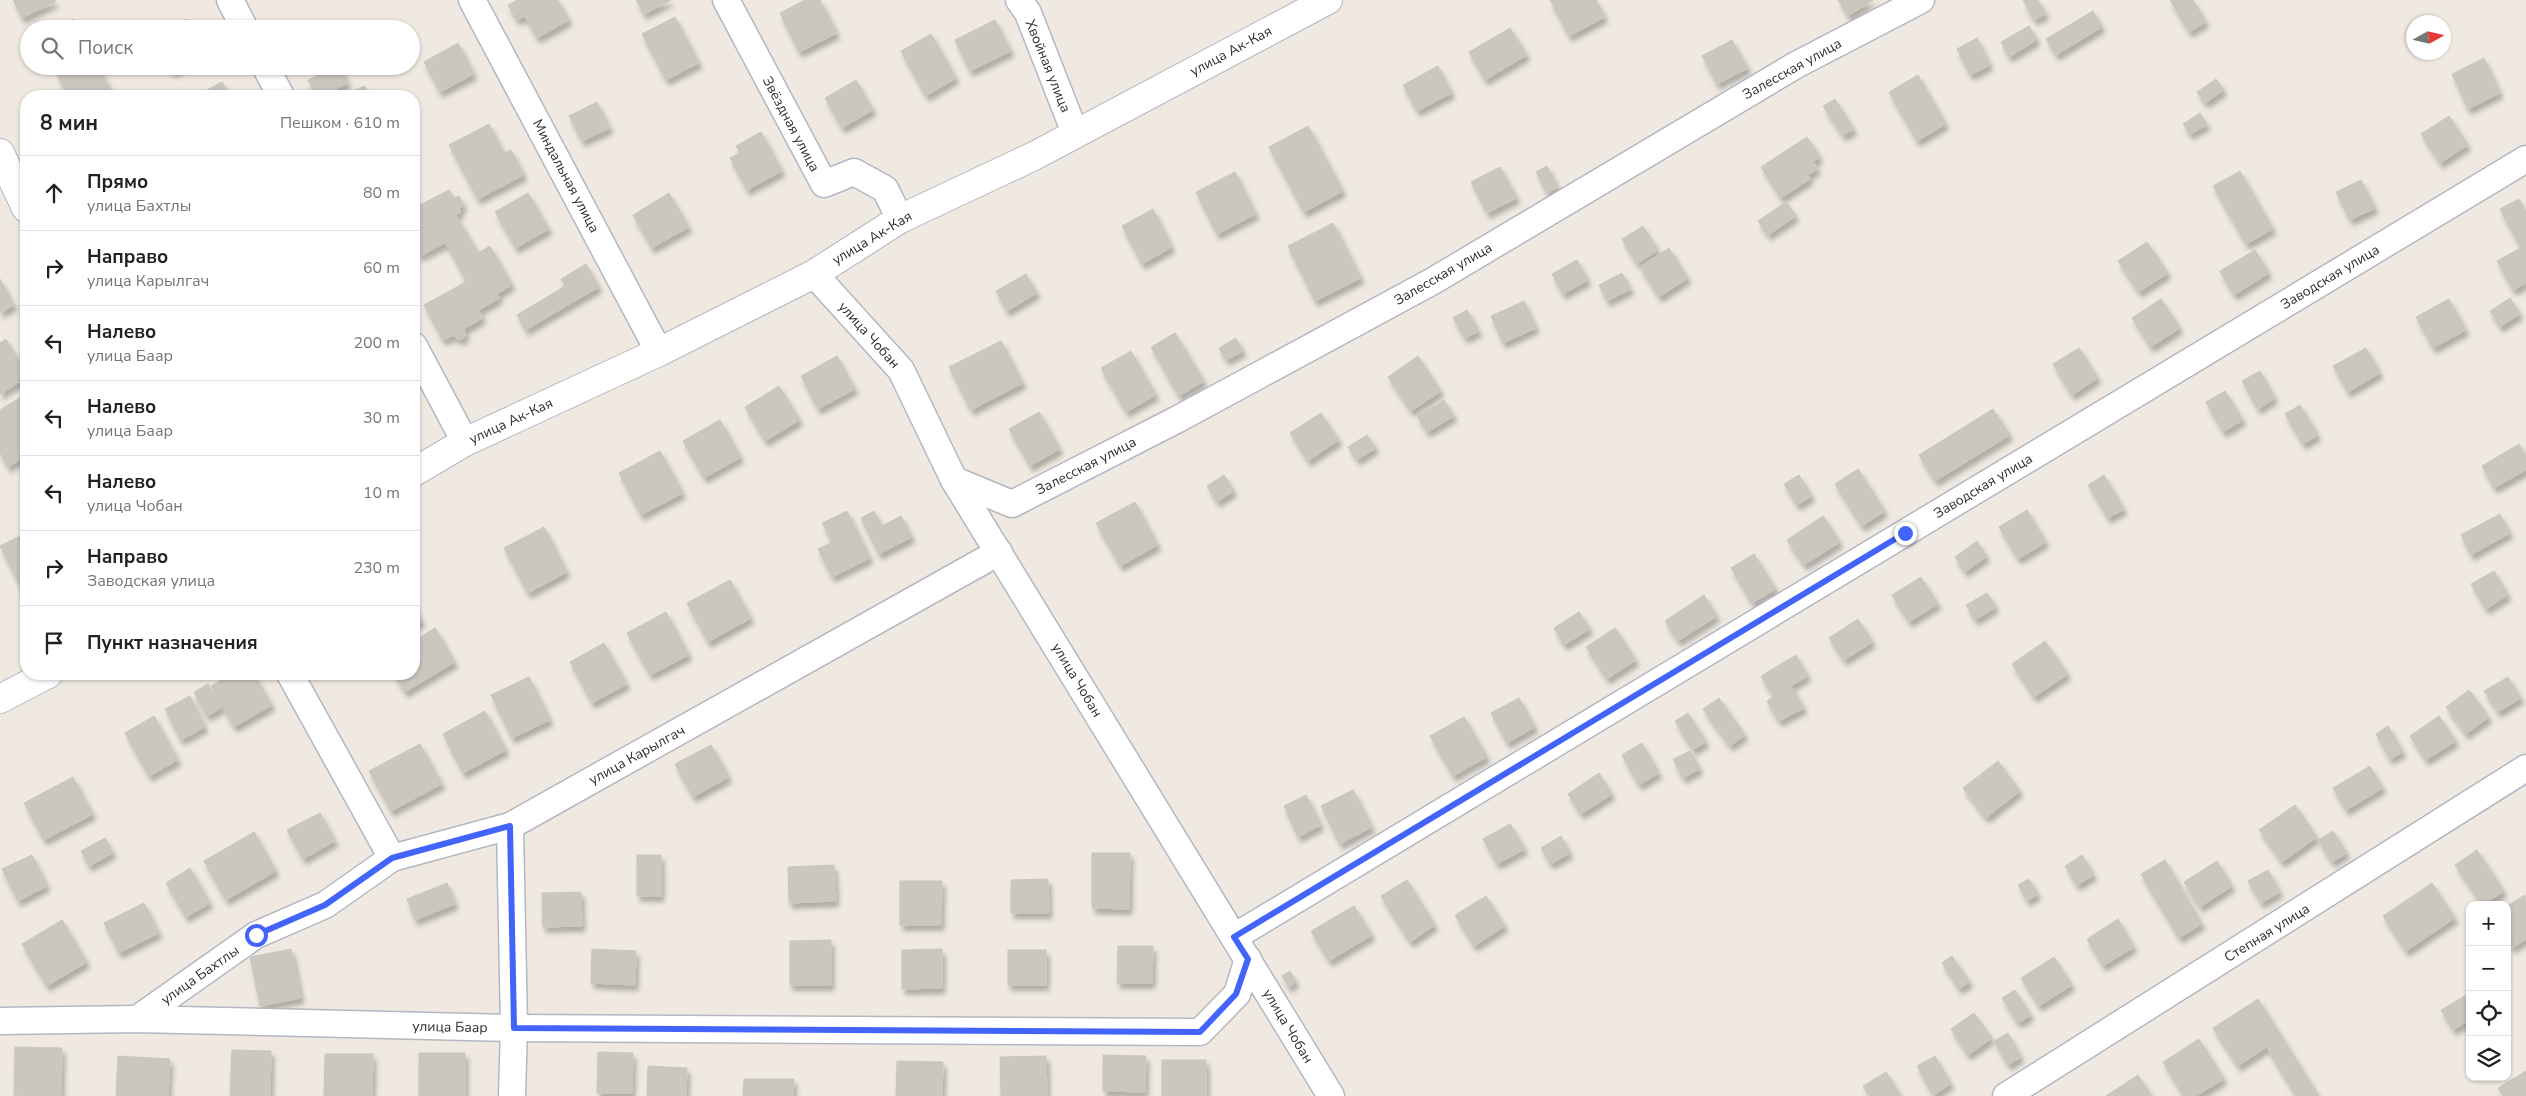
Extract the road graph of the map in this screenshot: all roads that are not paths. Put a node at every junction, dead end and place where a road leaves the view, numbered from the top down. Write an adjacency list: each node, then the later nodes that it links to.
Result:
1 (230, 0): 7 (street)
2 (472, 0): 16 (street, Миндальная улица)
3 (726, 0): 14 (street, Звёздная улица)
4 (1019, 0): 10 (street, Хвойная улица)
5 (1327, 0): 10 (main road, улица Ак-Кая)
6 (1921, 0): 20 (street, Залесская улица)
7 (240, 20)
8 (270, 75): 9 (street)
9 (278, 90)
10 (1075, 133): 14 (main road, улица Ак-Кая)
11 (0, 153): 13 (main road)
12 (2526, 159): 28 (street, Заводская улица)
13 (20, 195)
14 (900, 218): 15 (main road, улица Ак-Кая)
15 (814, 274): 16 (main road, улица Ак-Кая); 20 (street, улица Чобан)
16 (659, 352): 18 (main road, улица Ак-Кая)
17 (420, 357): 18 (street)
18 (465, 442): 19 (main road, улица Ак-Кая)
19 (420, 468)
20 (954, 480): 21 (street, улица Чобан)
21 (999, 552): 26 (street, улица Карылгач); 28 (street, улица Чобан)
22 (36, 680): 24 (main road)
23 (293, 680): 27 (street)
24 (0, 699)
25 (2526, 768): 35 (street, Степная улица)
26 (510, 826): 27 (street, улица Бахтлы); 32 (street)
27 (392, 858): 30 (street, улица Бахтлы)
28 (1234, 937): 29 (street, улица Чобан)
29 (1248, 959): 32 (street, улица Баар); 34 (street, улица Чобан)
30 (137, 1019): 31 (street, улица Баар); 32 (street, улица Баар)
31 (0, 1021)
32 (514, 1028): 33 (street)
33 (512, 1096)
34 (1330, 1096)
35 (2006, 1096)

